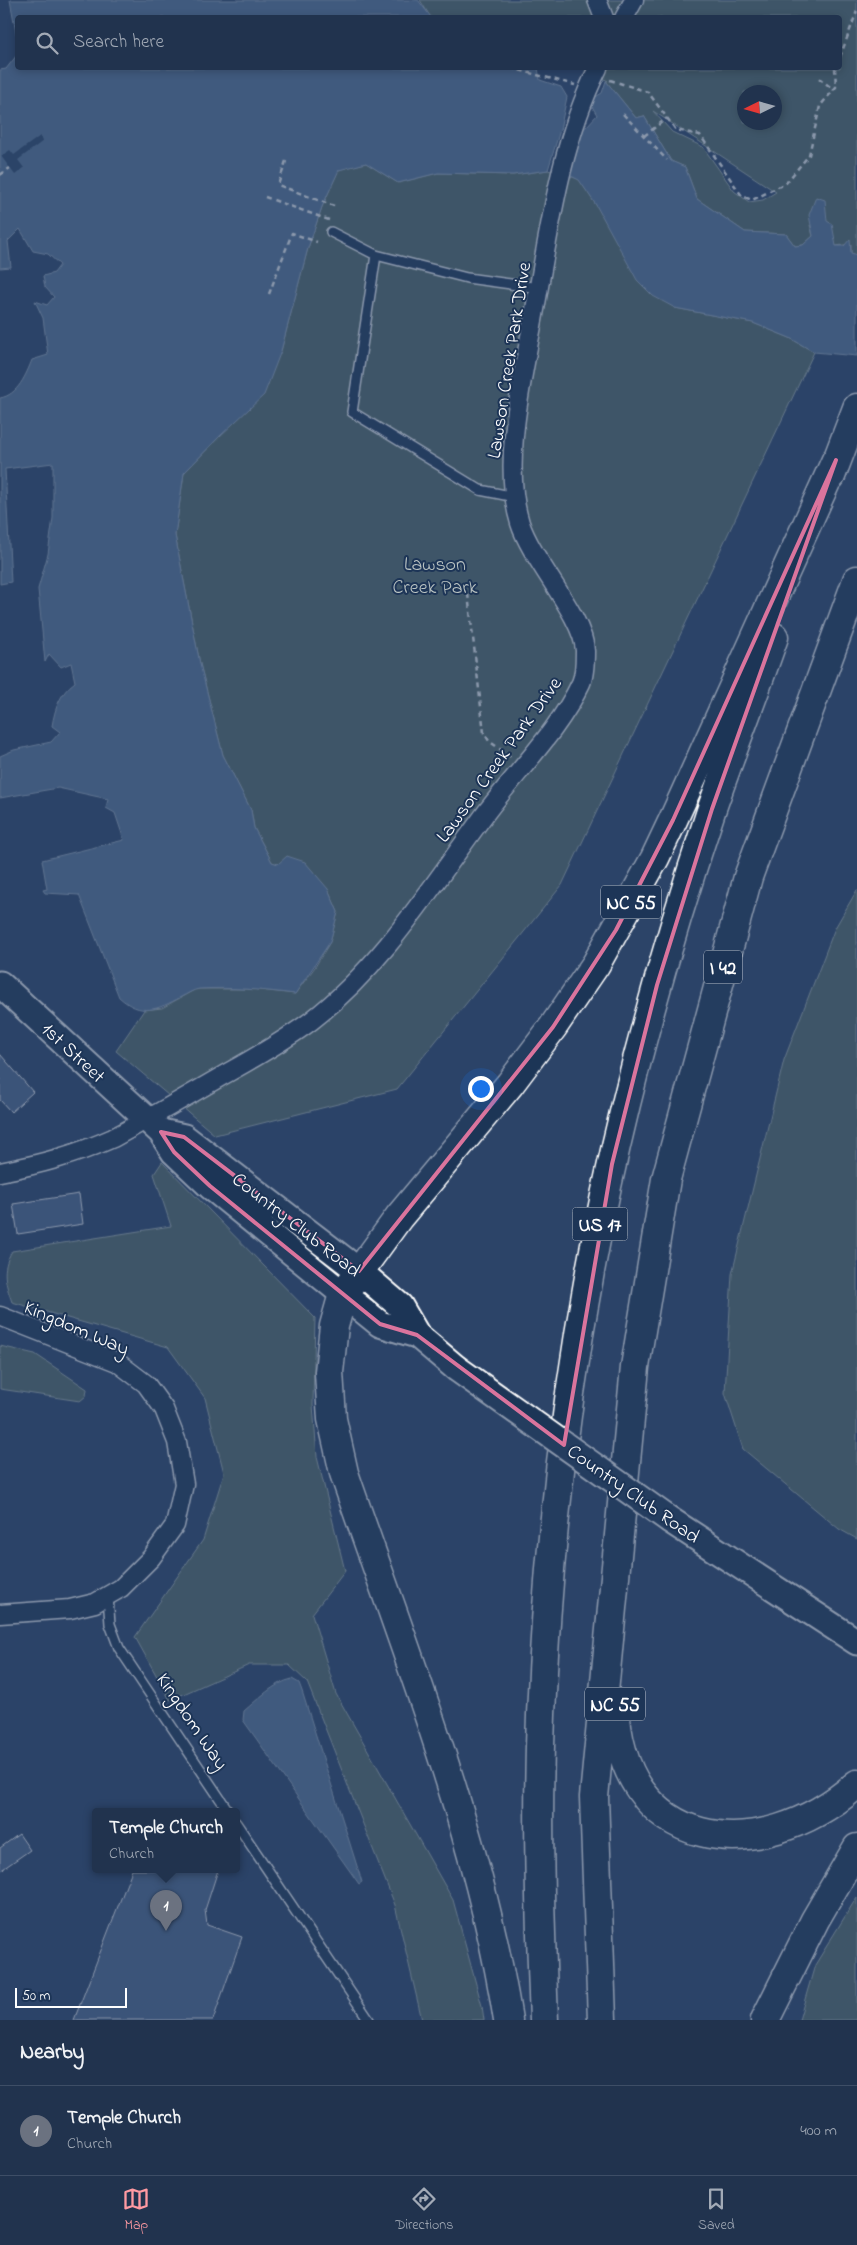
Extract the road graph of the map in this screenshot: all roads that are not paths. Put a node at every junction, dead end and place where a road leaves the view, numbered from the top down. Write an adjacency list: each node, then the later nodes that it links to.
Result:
1 (597, 0): 3 (street)
2 (634, 0): 4 (street)
3 (603, 15)
4 (626, 15)
5 (603, 74): 8 (street, Lawson Creek Park Drive)
6 (331, 232): 7 (lane)
7 (376, 255): 8 (lane); 11 (lane)
8 (539, 288): 11 (street, Lawson Creek Park Drive)
9 (856, 410): 10 (highway, US 17)
10 (836, 460): 16 (highway, NC 55); 30 (highway, US 17)
11 (515, 497): 14 (street, Lawson Creek Park Drive)
12 (857, 580): 20 (highway, I 42)
13 (0, 984): 14 (main road, 1st Street)
14 (154, 1126): 15 (street, Lawson Creek Park Drive); 16 (main road, Country Club Road); 17 (main road, Country Club Road)
15 (0, 1172)
16 (359, 1271): 17 (highway, NC 55); 19 (main road, Country Club Road)
17 (343, 1294): 19 (main road, Country Club Road); 29 (highway)
18 (3, 1315): 21 (street, Kingdom Way)
19 (417, 1336): 23 (main road, Country Club Road, bridge)
20 (635, 1367): 24 (highway, NC 55); 31 (highway, I 42)
21 (108, 1596): 22 (street, Kingdom Way); 25 (lane, Kingdom Way)
22 (0, 1614)
23 (857, 1642)
24 (857, 1784)
25 (226, 1808)
26 (240, 1829): 28 (lane)
27 (857, 1848): 32 (highway)
28 (369, 2020)
29 (508, 2020)
30 (544, 2020)
31 (602, 2020)
32 (765, 2020)

